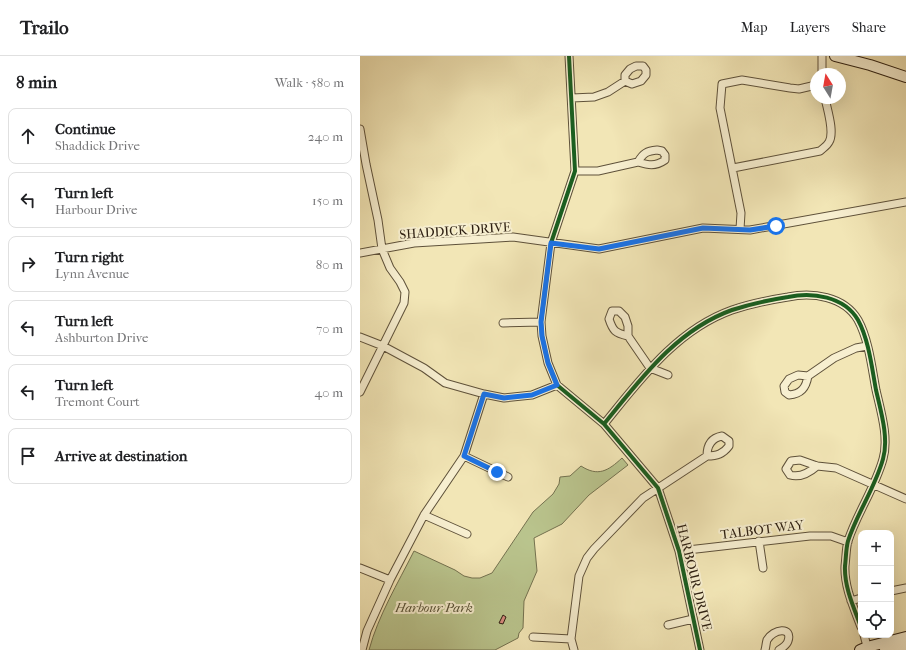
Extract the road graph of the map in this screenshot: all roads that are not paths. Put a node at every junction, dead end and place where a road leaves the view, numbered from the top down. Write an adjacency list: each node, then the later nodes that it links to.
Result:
1 (569, 56): 8 (street, HARBOUR DRIVE)
2 (822, 56): 4 (street)
3 (835, 56): 5 (street)
4 (822, 68)
5 (906, 77)
6 (625, 81): 8 (street)
7 (810, 86): 13 (street)
8 (572, 98): 14 (street, HARBOUR DRIVE)
9 (826, 104): 13 (street)
10 (360, 129): 12 (street)
11 (638, 162): 14 (street)
12 (363, 165): 18 (street)
13 (733, 168): 16 (street)
14 (575, 171): 17 (street, HARBOUR DRIVE)
15 (906, 202): 16 (street, SHADDICK DRIVE)
16 (740, 229): 17 (street, SHADDICK DRIVE)
17 (551, 243): 18 (street, SHADDICK DRIVE); 21 (street, HARBOUR DRIVE)
18 (382, 249): 19 (street, SHADDICK DRIVE); 24 (street)
19 (360, 253)
20 (503, 322): 21 (street)
21 (541, 322): 29 (street, HARBOUR DRIVE)
22 (628, 336): 26 (street)
23 (360, 337): 24 (street)
24 (382, 346): 30 (street); 31 (street)
25 (867, 346): 26 (street); 28 (street); 37 (street)
26 (650, 368): 27 (street); 32 (street)
27 (668, 375)
28 (808, 376)
29 (557, 385): 31 (street); 32 (street, HARBOUR DRIVE)
30 (360, 392)
31 (484, 394): 33 (street)
32 (604, 424): 38 (street, HARBOUR DRIVE)
33 (464, 456): 36 (street); 40 (street)
34 (707, 456): 38 (street)
35 (818, 466): 37 (street)
36 (508, 477)
37 (873, 485): 39 (street); 43 (street)
38 (658, 488): 44 (street, HARBOUR DRIVE); 58 (street)
39 (906, 498)
40 (424, 515): 41 (street); 47 (street)
41 (467, 534)
42 (759, 541): 43 (street, TALBOT WAY); 44 (street, TALBOT WAY); 46 (street)
43 (848, 542): 51 (street)
44 (678, 551): 52 (street, HARBOUR DRIVE)
45 (360, 568): 47 (street)
46 (763, 568)
47 (390, 580): 61 (street)
48 (906, 588): 49 (street)
49 (894, 590)
50 (858, 599): 51 (street)
51 (851, 601): 53 (street)
52 (693, 619): 54 (street); 63 (street, HARBOUR DRIVE)
53 (858, 619)
54 (668, 625)
55 (533, 637): 58 (street)
56 (906, 637): 60 (street)
57 (864, 638): 60 (street)
58 (571, 639): 62 (street)
59 (906, 645): 66 (street)
60 (865, 649)
61 (362, 650)
62 (574, 650)
63 (700, 650)
64 (765, 650): 65 (street)
65 (779, 650)
66 (885, 650)

